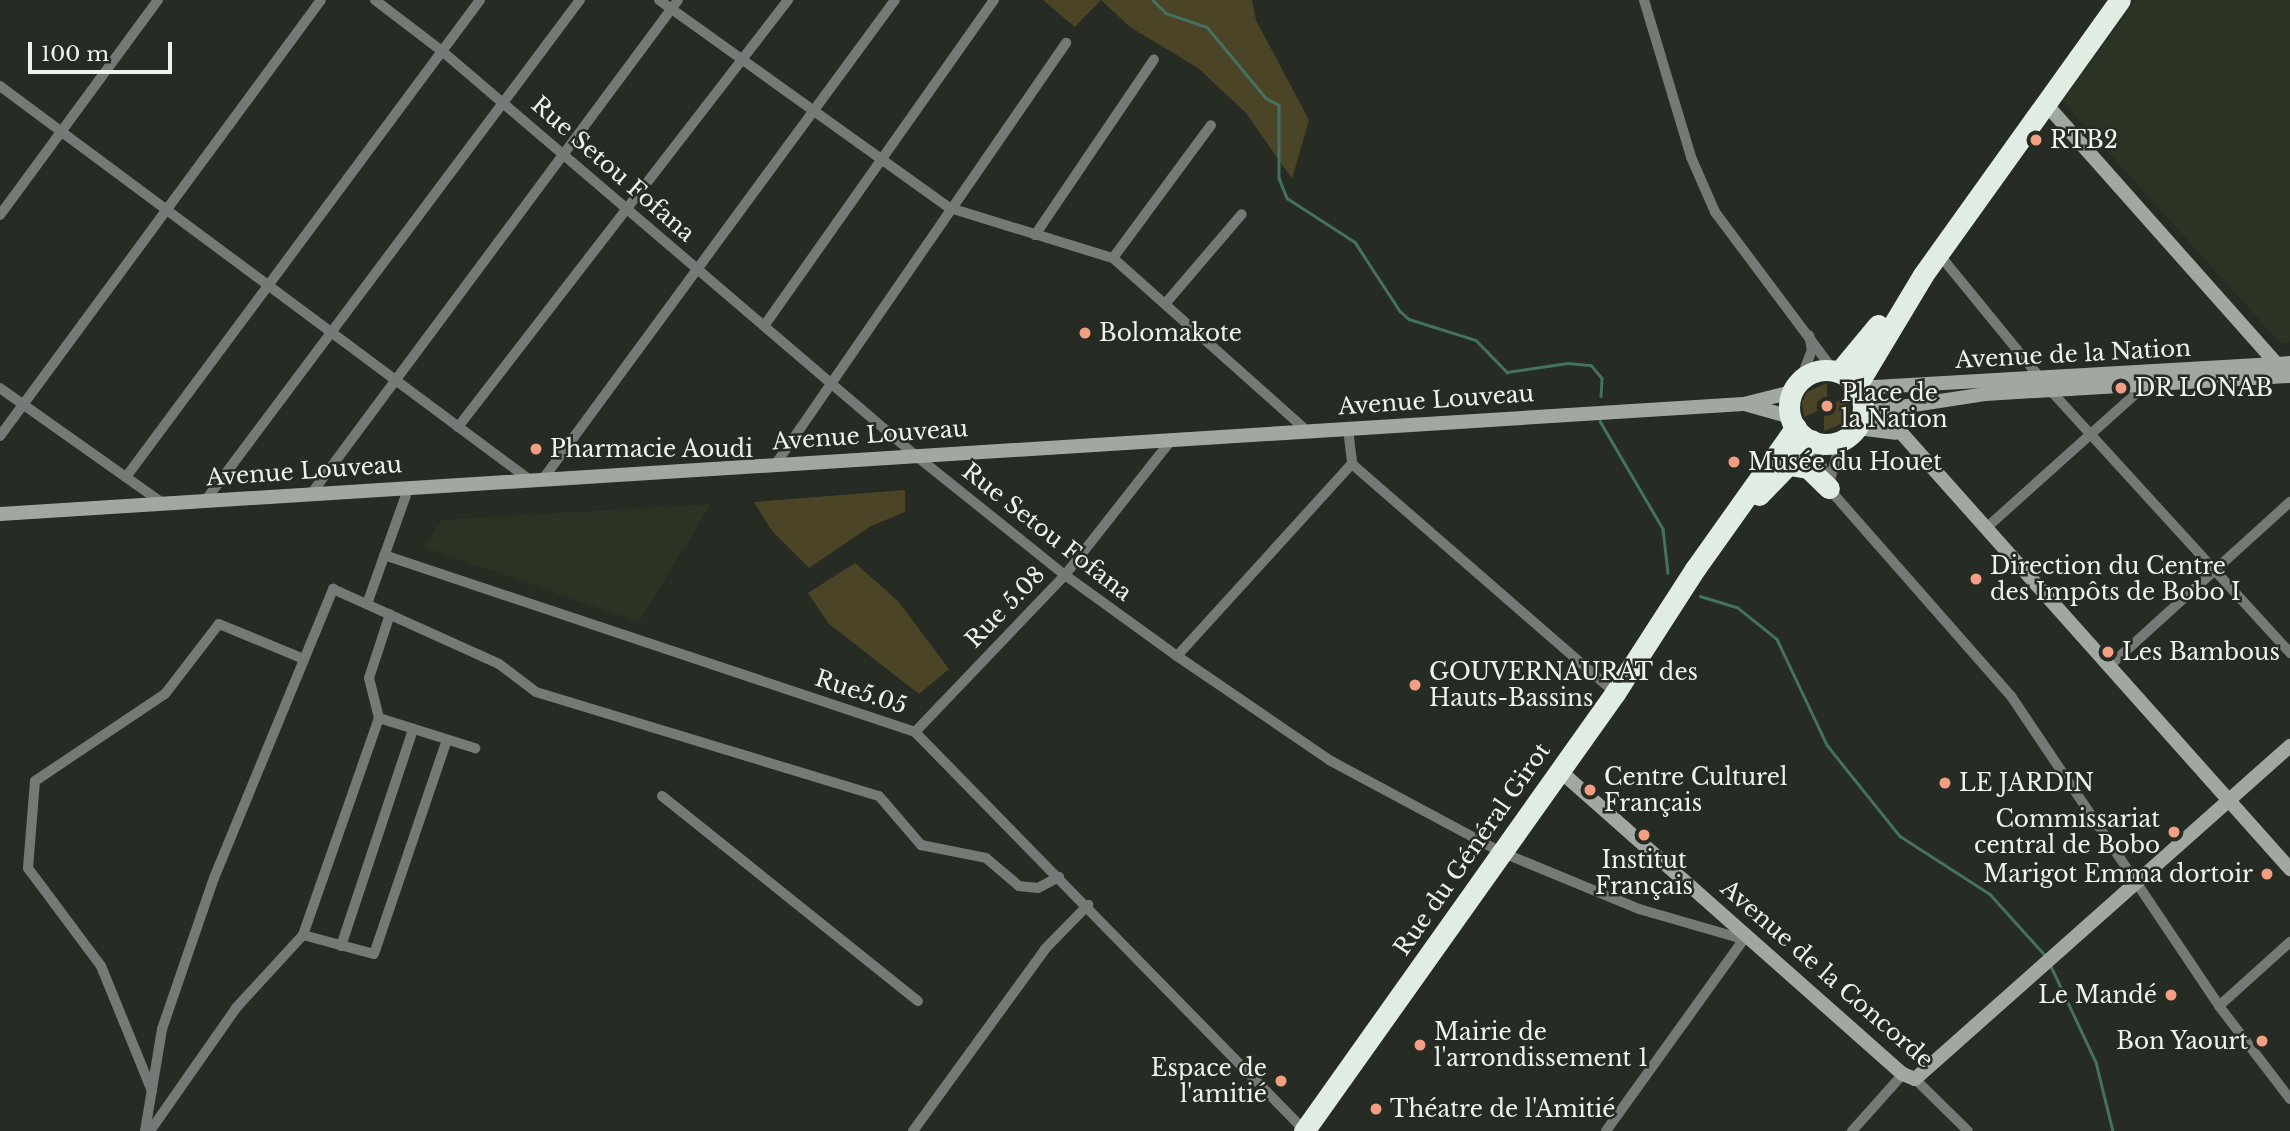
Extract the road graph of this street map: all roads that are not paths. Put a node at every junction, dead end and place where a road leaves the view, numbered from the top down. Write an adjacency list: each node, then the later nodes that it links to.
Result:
1 (158, 0): 22 (street)
2 (321, 0): 25 (street)
3 (375, 0): 14 (street, Rue Setou Fofana)
4 (480, 0): 14 (street)
5 (580, 0): 18 (street)
6 (659, 0): 12 (street)
7 (788, 0): 16 (street)
8 (895, 0): 20 (street)
9 (994, 0): 24 (street)
10 (1644, 0): 37 (street)
11 (2120, 0): 19 (highway)
12 (675, 5): 16 (street); 23 (street)
13 (1066, 43): 26 (street)
14 (442, 51): 18 (street, Rue Setou Fofana); 34 (street)
15 (1154, 59): 30 (street)
16 (743, 60): 20 (street); 27 (street)
17 (0, 86): 22 (street)
18 (503, 103): 23 (street, Rue Setou Fofana); 38 (street)
19 (2045, 103): 31 (highway); 41 (main road)
20 (814, 111): 24 (street); 33 (street)
21 (1211, 125): 32 (street)
22 (62, 131): 25 (street); 29 (street)
23 (563, 154): 27 (street, Rue Setou Fofana); 42 (street)
24 (882, 159): 26 (street); 36 (street)
25 (168, 208): 34 (street); 49 (street)
26 (950, 208): 30 (street); 43 (street)
27 (627, 209): 33 (street, Rue Setou Fofana); 52 (street)
28 (1241, 214): 35 (street)
29 (0, 215)
30 (1035, 235): 32 (street)
31 (1938, 253): 39 (highway); 45 (highway); 46 (street)
32 (1113, 258): 35 (street)
33 (697, 269): 36 (street, Rue Setou Fofana); 65 (street)
34 (269, 285): 38 (street); 64 (street)
35 (1165, 304): 54 (street)
36 (764, 326): 43 (street, Rue Setou Fofana)
37 (1807, 329): 39 (street); 47 (street)
38 (332, 332): 42 (street); 69 (street)
39 (1836, 371): 45 (highway); 47 (highway)
40 (2160, 372): 41 (main road, Avenue de la Nation); 44 (street); 46 (main road, Avenue de la Nation)
41 (2287, 372): 44 (main road, Avenue de la Nation)
42 (396, 379): 52 (street); 68 (street)
43 (831, 382): 60 (street, Rue Setou Fofana); 62 (street)
44 (2148, 383): 46 (main road, Avenue de la Nation); 56 (street)
45 (1859, 384): 46 (main road, Avenue de la Nation); 51 (highway)
46 (2047, 385): 51 (main road, Avenue de la Nation); 56 (street)
47 (1796, 386): 50 (main road, Avenue Louveau); 55 (highway)
48 (0, 388): 49 (street)
49 (23, 404): 58 (street); 64 (street)
50 (1744, 404): 53 (main road, Avenue Louveau); 55 (main road, Avenue Louveau)
51 (1860, 423): 55 (highway); 57 (main road); 57 (main road); 67 (street)
52 (458, 427): 65 (street)
53 (1348, 429): 54 (main road, Avenue Louveau); 61 (street)
54 (1307, 431): 59 (main road, Avenue Louveau)
55 (1803, 432): 63 (highway); 67 (street); 77 (highway)
56 (2093, 432): 73 (street); 75 (street)
57 (1900, 435): 73 (main road)
58 (0, 436)
59 (1171, 439): 60 (main road, Avenue Louveau); 76 (street, Rue 5.08)
60 (915, 455): 62 (main road, Avenue Louveau); 76 (street, Rue Setou Fofana)
61 (1352, 464): 81 (street); 84 (street)
62 (775, 465): 65 (main road, Avenue Louveau)
63 (1789, 465): 67 (highway); 77 (highway)
64 (126, 477): 71 (street)
65 (537, 479): 66 (main road, Avenue Louveau)
66 (408, 487): 68 (main road, Avenue Louveau); 74 (street)
67 (1830, 489): 97 (street)
68 (311, 494): 69 (main road, Avenue Louveau)
69 (205, 501): 71 (main road, Avenue Louveau)
70 (2290, 502): 75 (street)
71 (164, 504): 72 (main road, Avenue Louveau)
72 (0, 514)
73 (1985, 529): 83 (main road)
74 (384, 555): 78 (street); 87 (street, Rue5.05)
75 (2216, 569): 80 (street); 83 (street)
76 (1065, 575): 81 (street, Rue Setou Fofana); 87 (street, Rue 5.08)
77 (1681, 596): 84 (highway, Rue du Général Girot)
78 (367, 604): 79 (street); 82 (street)
79 (390, 614): 85 (street); 96 (street)
80 (2290, 653)
81 (1177, 656): 94 (street, Rue Setou Fofana)
82 (304, 659): 107 (street); 107 (street)
83 (2108, 667): 93 (main road)
84 (1615, 693): 91 (highway, Rue du Général Girot)
85 (379, 719): 86 (street); 99 (street)
86 (413, 729): 88 (street); 102 (street)
87 (915, 732): 96 (street, Rue5.05)
88 (447, 740): 90 (street); 102 (street)
89 (2290, 746): 93 (main road)
90 (475, 748)
91 (1559, 770): 94 (highway, Rue du Général Girot); 100 (main road, Avenue de la Concorde)
92 (662, 796): 103 (street)
93 (2229, 801): 95 (main road); 97 (main road)
94 (1501, 852): 100 (street, Rue Setou Fofana); 111 (highway, Rue du Général Girot)
95 (2290, 869)
96 (1059, 877): 98 (street, Rue5.05)
97 (2135, 884): 104 (street); 105 (main road)
98 (1088, 905): 110 (street); 111 (street, Rue5.05)
99 (303, 935): 102 (street); 109 (street)
100 (1745, 937): 105 (main road, Avenue de la Concorde); 112 (street)
101 (2290, 942): 104 (street)
102 (341, 946)
103 (918, 1001)
104 (2219, 1006): 106 (street)
105 (1909, 1076): 113 (street); 114 (street, Avenue de la Concorde)
106 (2286, 1085): 108 (street)
107 (152, 1091): 109 (street)
108 (2290, 1099)
109 (148, 1131)
110 (913, 1131)
111 (1304, 1131)
112 (1606, 1131)
113 (1852, 1131)
114 (1968, 1131)

